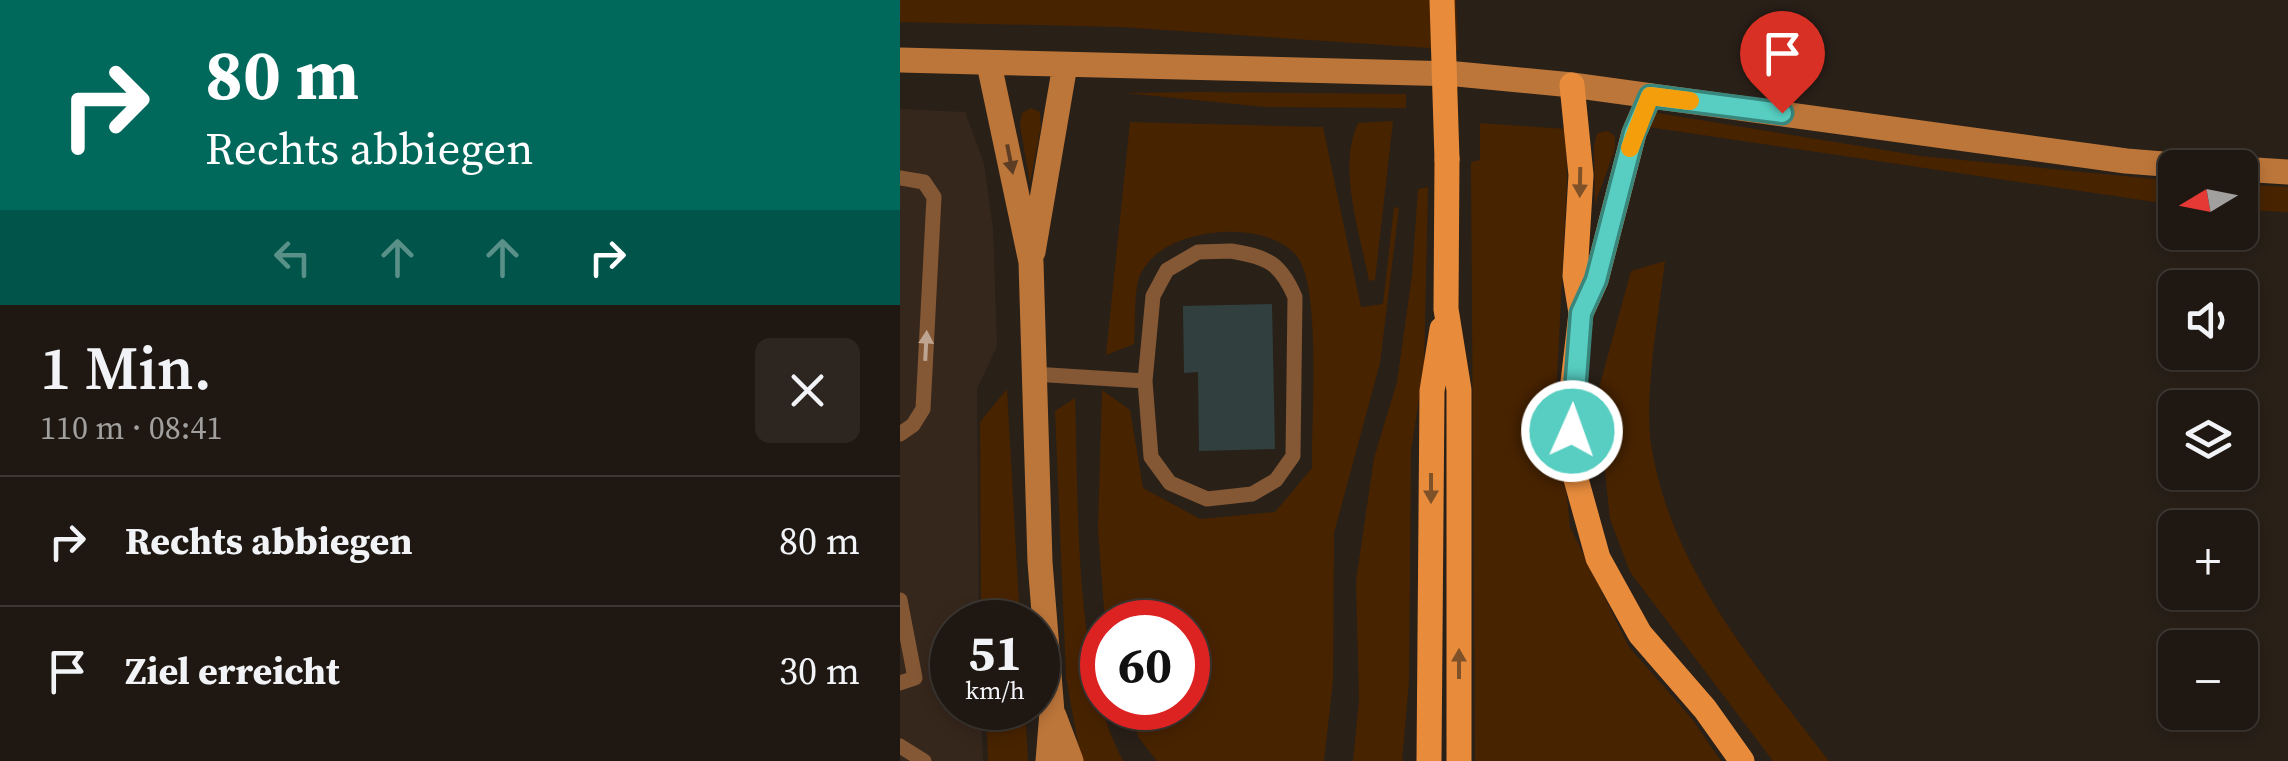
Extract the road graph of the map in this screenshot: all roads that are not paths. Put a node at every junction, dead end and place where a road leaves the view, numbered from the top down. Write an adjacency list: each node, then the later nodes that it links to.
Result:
1 (1442, 0): 12 (main road, bridge)
2 (900, 60): 3 (main road)
3 (988, 64): 4 (main road); 11 (main road, one-way to 11)
4 (1065, 65): 5 (main road); 11 (main road)
5 (1572, 85): 6 (main road); 13 (main road, one-way to 13)
6 (1650, 96): 7 (main road); 13 (main road)
7 (2158, 164)
8 (2258, 170): 9 (main road)
9 (2288, 172)
10 (900, 178): 16 (lane, one-way to 10)
11 (1031, 262): 14 (main road)
12 (1446, 310): 20 (main road, one-way to 20); 29 (main road, one-way to 12)
13 (1581, 313): 30 (main road)
14 (1033, 374): 15 (lane); 18 (main road)
15 (1145, 380): 15 (lane)
16 (900, 434)
17 (900, 600): 19 (lane)
18 (1043, 600)
19 (900, 683)
20 (1429, 728): 27 (main road); 28 (main road)
21 (1051, 730): 25 (main road)
22 (1059, 730): 26 (main road)
23 (900, 746): 24 (lane)
24 (924, 761)
25 (1048, 761)
26 (1071, 761)
27 (1418, 761)
28 (1429, 761)
29 (1460, 761)
30 (1742, 761)

